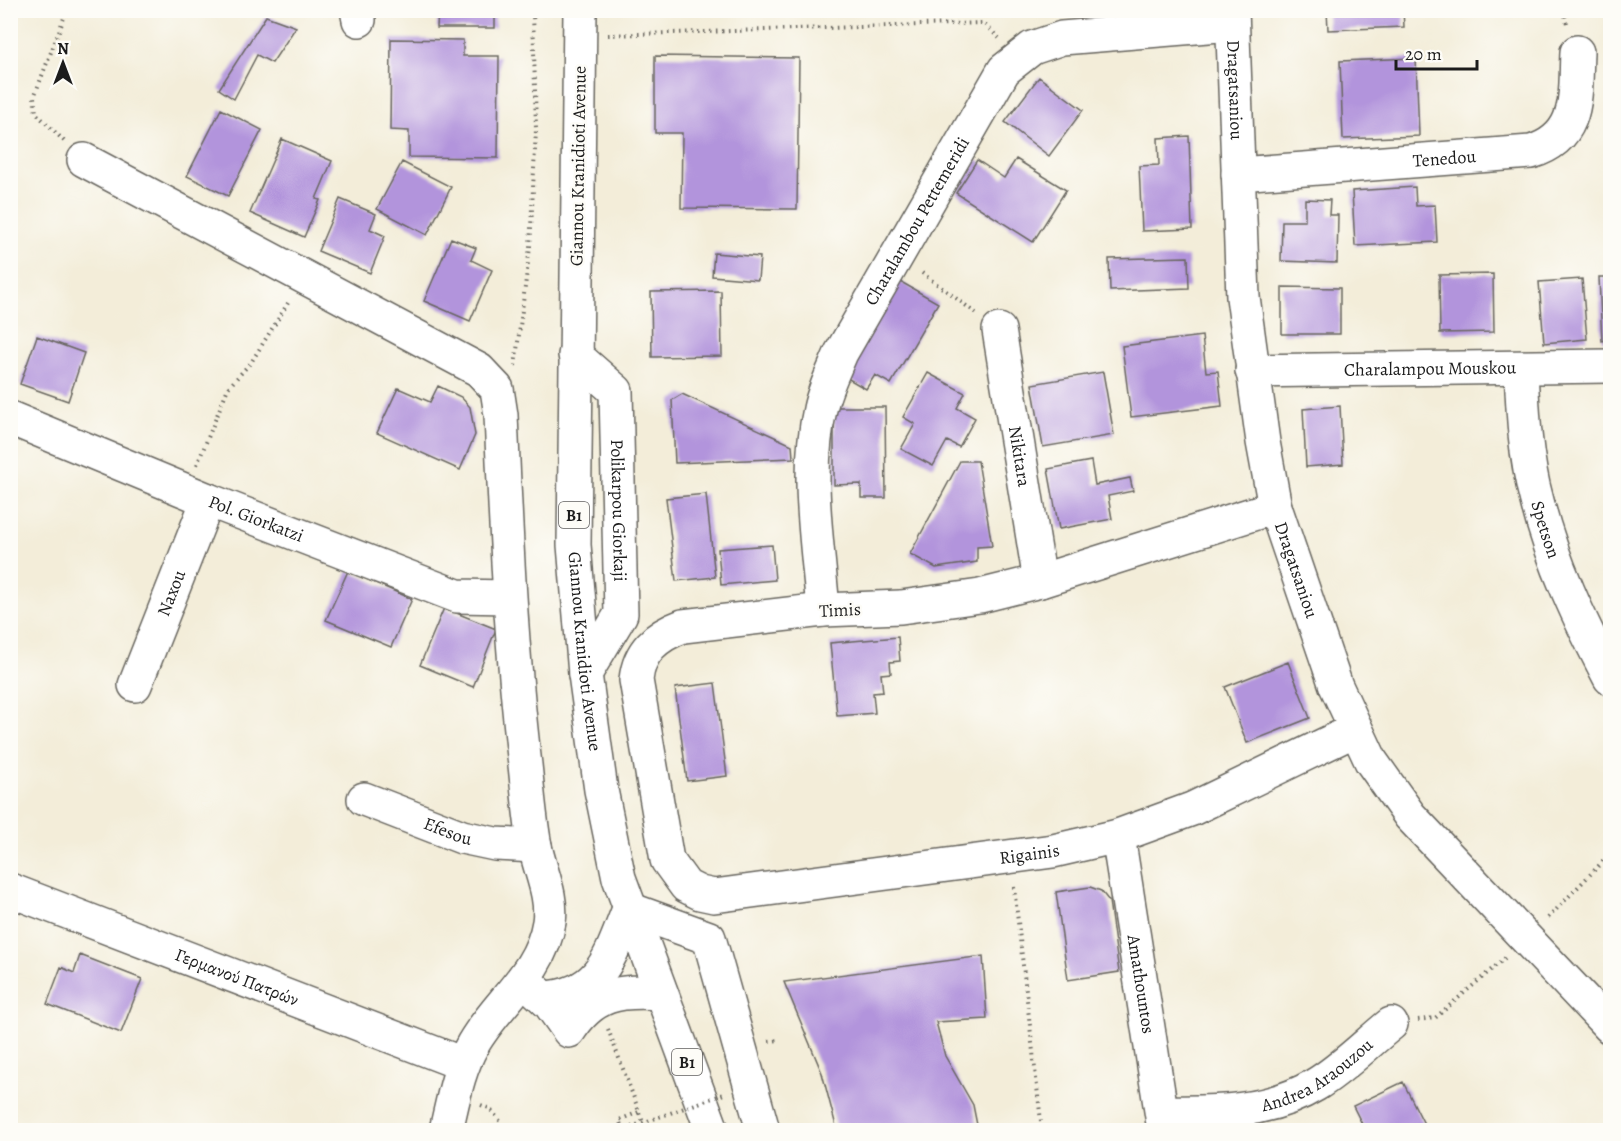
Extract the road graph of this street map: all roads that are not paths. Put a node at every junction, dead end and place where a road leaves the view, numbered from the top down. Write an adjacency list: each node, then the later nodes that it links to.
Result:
1 (1232, 17): 5 (street, Dragatsaniou); 16 (street, Charalambou Pettemeridi)
2 (580, 23): 7 (street, Giannou Kranidioti Avenue / B1)
3 (1577, 52): 5 (street, Tenedou)
4 (84, 160): 15 (street)
5 (1238, 174): 10 (street, Dragatsaniou)
6 (999, 330): 14 (street, Nikitara)
7 (575, 355): 17 (street, Giannou Kranidioti Avenue / B1); 17 (street, Polikarpou Giorkaji)
8 (1611, 366): 9 (street, Charalampou Mouskou)
9 (1521, 370): 10 (street, Charalampou Mouskou); 18 (street, Spetson)
10 (1252, 371): 13 (street, Dragatsaniou)
11 (10, 418): 12 (street, Pol. Giorkatzi)
12 (197, 495): 15 (street, Pol. Giorkatzi); 19 (street, Naxou)
13 (1275, 507): 14 (street, Timis); 20 (street, Dragatsaniou)
14 (1040, 582): 16 (street, Timis)
15 (508, 597): 23 (street)
16 (823, 610): 24 (street, Timis)
17 (585, 674): 26 (street, Giannou Kranidioti Avenue / B1)
18 (1611, 678)
19 (135, 685)
20 (1355, 730): 22 (street, Rigainis); 30 (street, Dragatsaniou)
21 (364, 799): 23 (street, Efesou)
22 (1118, 836): 24 (street, Rigainis); 32 (street, Amathountos)
23 (535, 846): 27 (street)
24 (686, 886)
25 (10, 890): 31 (street, Γερμανού Πατρών)
26 (629, 909): 27 (street); 28 (street, Giannou Kranidioti Avenue / B1); 35 (street)
27 (534, 989): 28 (street); 31 (street)
28 (661, 993): 34 (street, Giannou Kranidioti Avenue / B1)
29 (1391, 1024): 32 (street, Andrea Araouzou)
30 (1611, 1027)
31 (463, 1064): 33 (street)
32 (1163, 1121)
33 (446, 1131)
34 (712, 1131)
35 (763, 1131)

